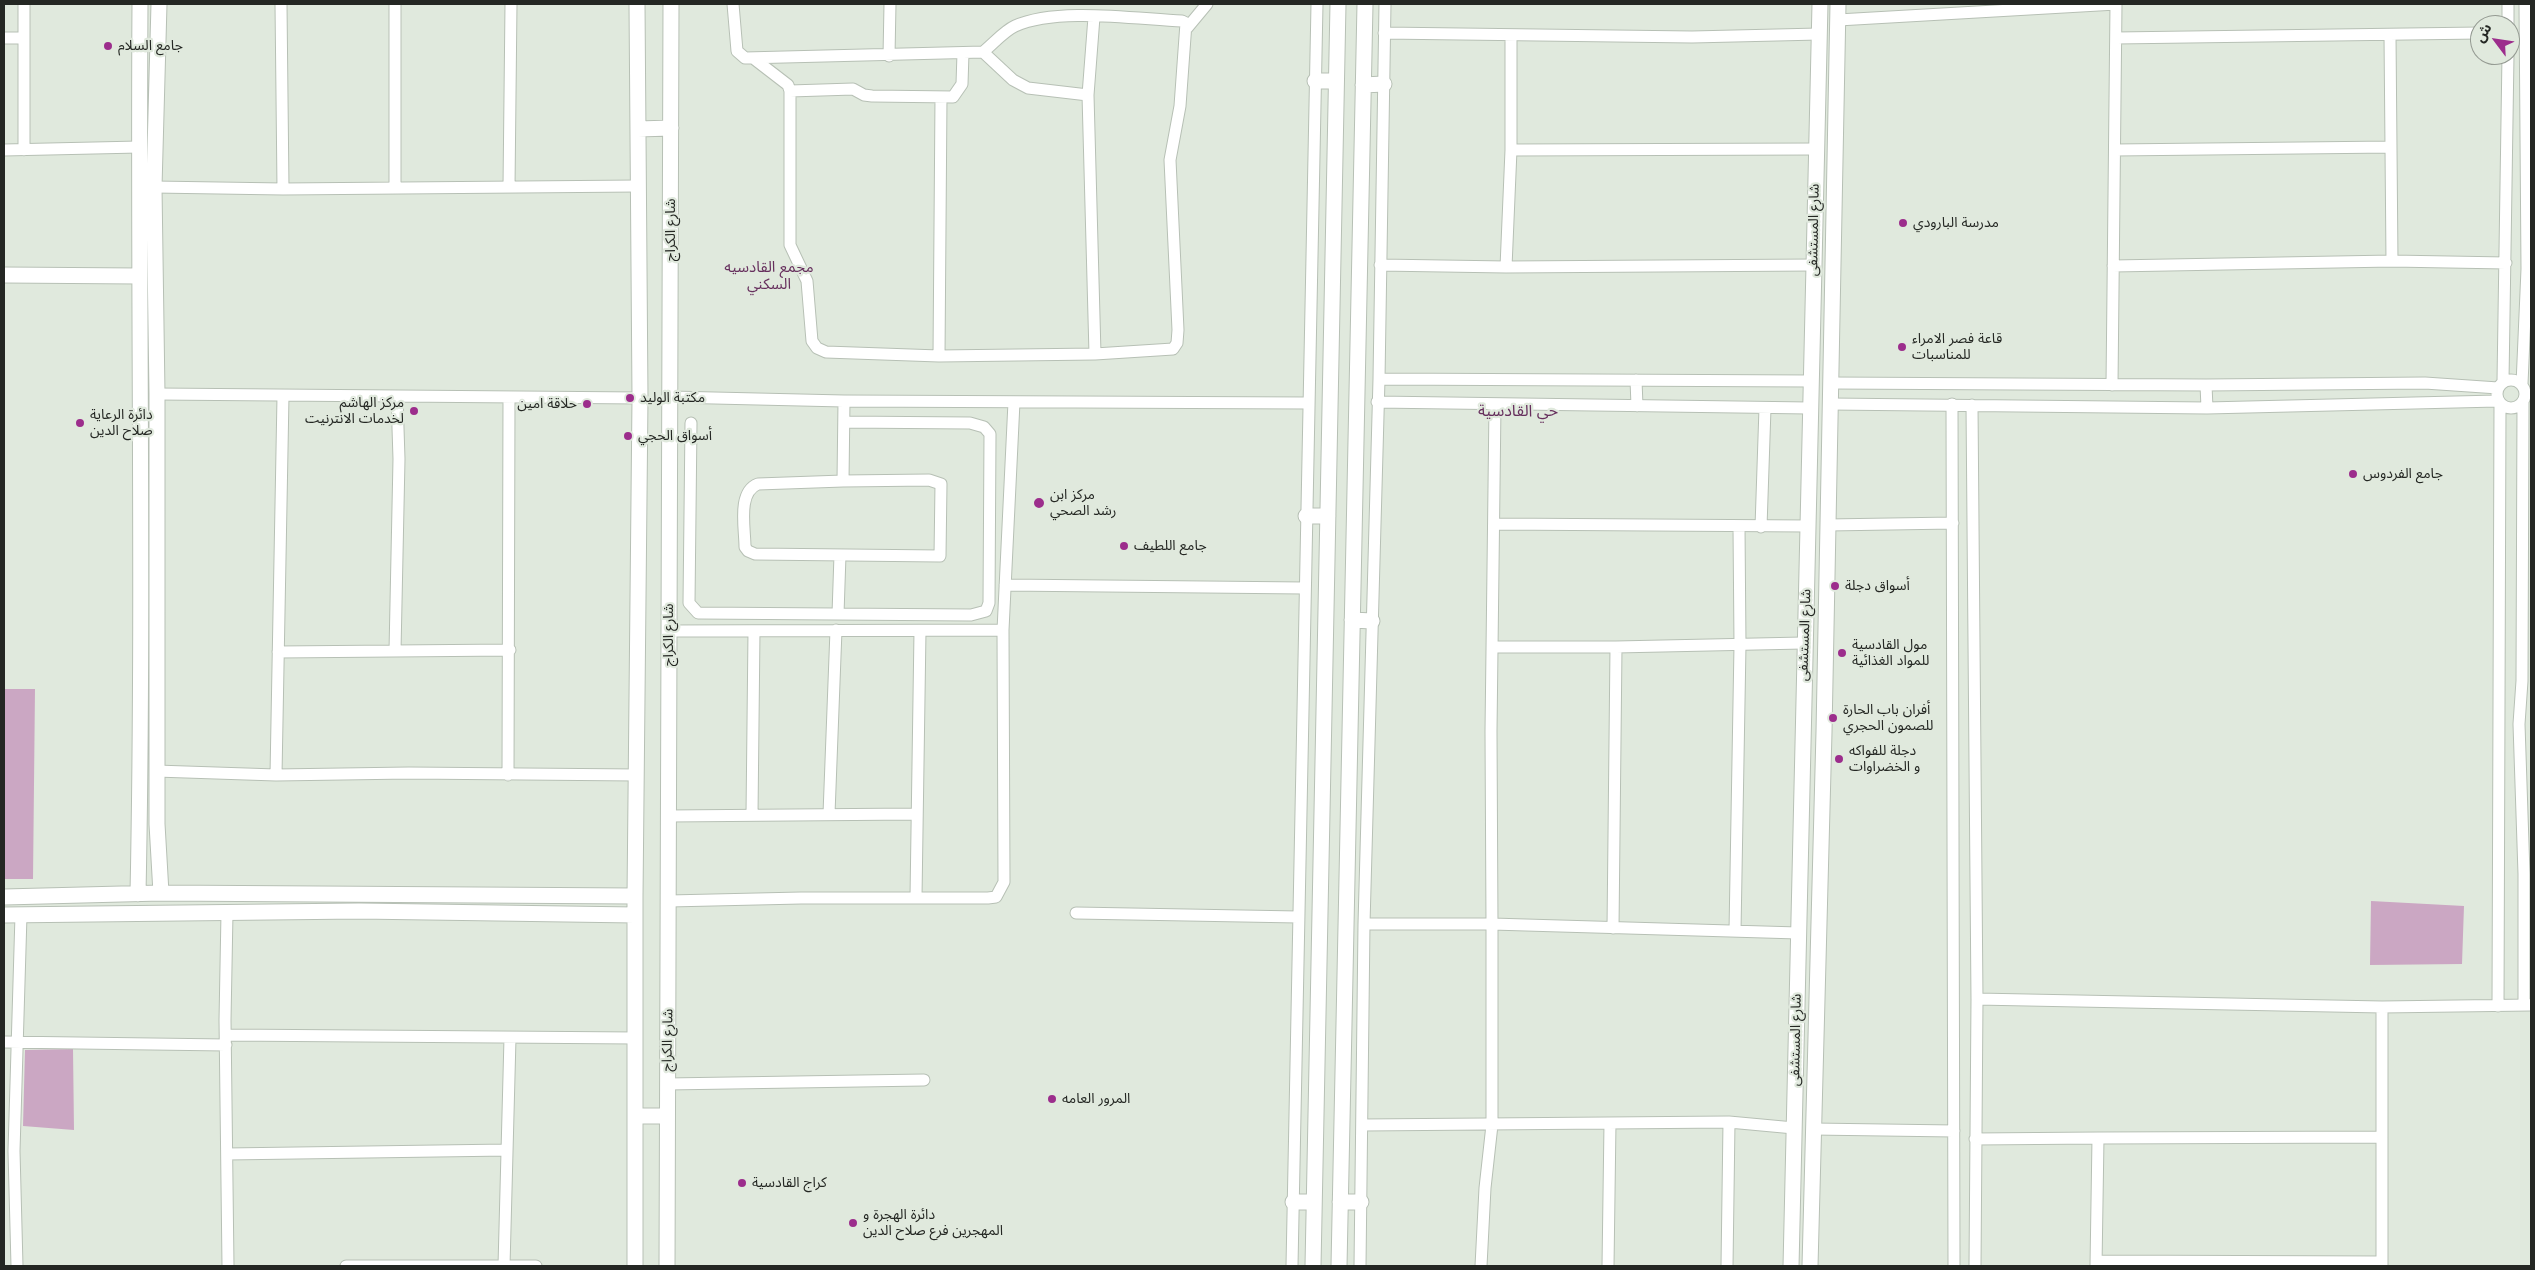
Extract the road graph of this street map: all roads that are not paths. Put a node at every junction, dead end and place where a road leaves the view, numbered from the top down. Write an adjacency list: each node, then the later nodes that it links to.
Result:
1 (24, 4): 29 (street)
2 (140, 4): 49 (street)
3 (158, 4): 56 (street)
4 (281, 4): 60 (street)
5 (395, 4): 59 (street)
6 (511, 4): 57 (street)
7 (636, 4): 48 (street)
8 (671, 4): 47 (street, شارع الكراج)
9 (733, 4): 34 (street)
10 (890, 4): 33 (street)
11 (1208, 4): 22 (street)
12 (1317, 4): 37 (street)
13 (1338, 4): 36 (street)
14 (1364, 4): 39 (street)
15 (1385, 4): 23 (street)
16 (1820, 4): 25 (street, شارع المستشفى)
17 (1838, 4): 21 (street, شارع المستشفى)
18 (2116, 4): 21 (street); 30 (street)
19 (2525, 4): 46 (street)
20 (1094, 17): 22 (street); 31 (street); 43 (street)
21 (1838, 20): 42 (street, شارع المستشفى)
22 (1187, 28): 72 (street)
23 (1384, 33): 26 (street); 38 (street)
24 (2470, 33): 27 (street)
25 (1819, 34): 26 (street); 41 (street, شارع المستشفى)
26 (1511, 35): 54 (street)
27 (2390, 35): 30 (street); 50 (street)
28 (4, 38): 29 (street)
29 (24, 38): 53 (street)
30 (2116, 38): 55 (street)
31 (983, 52): 32 (street); 43 (street)
32 (963, 53): 33 (street); 44 (street)
33 (889, 56): 34 (street)
34 (752, 58): 40 (street)
35 (2508, 65): 45 (street)
36 (1336, 81): 37 (street); 70 (street)
37 (1315, 82): 93 (street)
38 (1384, 84): 39 (street); 63 (street)
39 (1363, 85): 71 (street)
40 (790, 91): 44 (street); 73 (street)
41 (1818, 92): 42 (street); 51 (street, شارع المستشفى)
42 (1837, 92): 77 (street, شارع المستشفى)
43 (1088, 95): 72 (street)
44 (941, 97): 73 (street)
45 (2507, 109): 46 (street); 62 (street)
46 (2525, 109): 67 (street)
47 (671, 128): 48 (street); 87 (street, شارع الكراج)
48 (638, 129): 58 (street)
49 (139, 147): 53 (street); 69 (street)
50 (2391, 147): 55 (street); 61 (street)
51 (1816, 148): 54 (street); 64 (street, شارع المستشفى)
52 (4, 150): 53 (street)
53 (24, 150)
54 (1511, 150): 66 (street)
55 (2115, 150): 65 (street)
56 (154, 186): 60 (street); 83 (street)
57 (510, 186): 58 (street); 59 (street)
58 (638, 186): 88 (street)
59 (395, 188): 60 (street)
60 (283, 189)
61 (2392, 261): 62 (street); 65 (street)
62 (2506, 263): 80 (street)
63 (1380, 265): 66 (street); 74 (street)
64 (1814, 265): 66 (street); 76 (street, شارع المستشفى)
65 (2113, 266): 79 (street)
66 (1506, 267)
67 (2529, 269): 81 (street)
68 (4, 275): 69 (street)
69 (138, 276): 106 (street)
70 (1332, 315): 71 (street); 113 (street)
71 (1358, 316): 124 (street)
72 (1095, 354): 73 (street)
73 (939, 356)
74 (1379, 379): 75 (street); 91 (street)
75 (1636, 380): 76 (street); 99 (street)
76 (1811, 381): 102 (street, شارع المستشفى)
77 (1831, 383): 78 (street); 95 (street, شارع المستشفى)
78 (2076, 384): 79 (street); 100 (street)
79 (2112, 384): 82 (street)
80 (2500, 384): 81 (street); 82 (street); 94 (street)
81 (2522, 384): 92 (street)
82 (2206, 385): 103 (street)
83 (157, 394): 84 (street); 107 (street)
84 (283, 396): 85 (street); 137 (street)
85 (397, 397): 86 (street); 136 (street)
86 (509, 397): 88 (street); 135 (street)
87 (671, 397): 89 (street); 129 (street, شارع الكراج)
88 (640, 398): 147 (street)
89 (844, 401): 90 (street); 105 (street)
90 (1014, 402): 93 (street); 121 (street)
91 (1377, 402): 97 (street); 125 (street)
92 (2523, 402): 94 (street); 109 (street)
93 (1308, 403): 112 (street)
94 (2499, 403): 103 (street); 138 (street)
95 (1830, 404): 96 (street); 116 (street, شارع المستشفى)
96 (1952, 404): 98 (street); 114 (street)
97 (1495, 405): 99 (street); 115 (street)
98 (1972, 405): 100 (street); 143 (street)
99 (1637, 406): 101 (street)
100 (2074, 406): 103 (street)
101 (1765, 408): 102 (street); 119 (street)
102 (1810, 408): 117 (street, شارع المستشفى)
103 (2207, 408)
104 (691, 422): 123 (street)
105 (844, 422): 108 (street); 123 (street)
106 (140, 456): 107 (street); 110 (street)
107 (157, 458): 111 (street)
108 (843, 481): 120 (street); 120 (street)
109 (2527, 481): 139 (street)
110 (140, 485): 111 (street); 152 (street)
111 (157, 485): 144 (street)
112 (1306, 516): 113 (street); 122 (street)
113 (1328, 516): 173 (street)
114 (1952, 522): 116 (street); 142 (street)
115 (1495, 524): 118 (street); 134 (street)
116 (1828, 525): 141 (street, شارع المستشفى)
117 (1808, 526): 119 (street); 131 (street, شارع المستشفى)
118 (1739, 527): 119 (street); 132 (street)
119 (1761, 527)
120 (840, 555): 123 (street)
121 (1005, 585): 122 (street); 128 (street)
122 (1304, 588): 167 (street)
123 (838, 614)
124 (1352, 620): 125 (street); 174 (street)
125 (1372, 621): 168 (street)
126 (836, 630): 127 (street); 130 (street); 148 (street)
127 (920, 630): 128 (street); 149 (street)
128 (1003, 630): 159 (street)
129 (669, 631): 130 (street); 151 (street, شارع الكراج)
130 (754, 631): 150 (street)
131 (1803, 643): 132 (street); 140 (street, شارع المستشفى)
132 (1740, 645): 133 (street); 171 (street)
133 (1616, 646): 134 (street); 170 (street)
134 (1493, 648): 169 (street)
135 (510, 650): 136 (street); 146 (street)
136 (395, 651): 137 (street)
137 (278, 652): 145 (street)
138 (2500, 724): 139 (street); 177 (street)
139 (2519, 724): 154 (street)
140 (1803, 732): 141 (street); 172 (street, شارع المستشفى)
141 (1824, 732): 193 (street, شارع المستشفى)
142 (1953, 738): 143 (street); 194 (street)
143 (1974, 738): 175 (street)
144 (156, 771): 145 (street); 153 (street)
145 (276, 775): 146 (street)
146 (508, 775): 147 (street)
147 (637, 775): 157 (street)
148 (828, 814): 149 (street); 150 (street)
149 (916, 814): 159 (street)
150 (752, 815): 151 (street)
151 (668, 816): 160 (street, شارع الكراج)
152 (140, 824): 153 (street); 156 (street)
153 (157, 824): 155 (street)
154 (2528, 874): 176 (street)
155 (161, 893): 156 (street); 161 (street)
156 (138, 894): 158 (street)
157 (635, 896): 161 (street); 166 (street)
158 (4, 897)
159 (916, 897): 160 (street)
160 (669, 901): 185 (street, شارع الكراج)
161 (359, 903): 162 (street); 166 (street)
162 (227, 913): 165 (street); 181 (street)
163 (1076, 914): 167 (street)
164 (4, 915): 165 (street)
165 (21, 915): 183 (street)
166 (635, 915): 180 (street)
167 (1298, 916): 201 (street)
168 (1364, 924): 169 (street); 190 (street)
169 (1492, 924): 170 (street); 191 (street)
170 (1613, 928): 171 (street)
171 (1735, 931): 172 (street)
172 (1798, 932): 192 (street, شارع المستشفى)
173 (1318, 988): 174 (street); 202 (street)
174 (1344, 988): 203 (street)
175 (1976, 999): 178 (street); 197 (street)
176 (2528, 1005): 177 (street)
177 (2498, 1006): 178 (street)
178 (2382, 1007): 195 (street)
179 (510, 1038): 180 (street); 181 (street); 198 (street)
180 (636, 1038): 186 (street)
181 (226, 1040): 183 (street); 200 (street)
182 (4, 1042): 183 (street)
183 (17, 1042): 199 (street)
184 (924, 1080): 185 (street)
185 (667, 1084): 187 (street, شارع الكراج)
186 (636, 1116): 187 (street); 216 (street)
187 (667, 1116): 217 (street, شارع الكراج)
188 (1729, 1122): 189 (street); 192 (street); 224 (street)
189 (1610, 1123): 191 (street); 223 (street)
190 (1363, 1124): 191 (street); 204 (street)
191 (1492, 1124): 222 (street)
192 (1794, 1128): 208 (street, شارع المستشفى)
193 (1814, 1129): 194 (street); 207 (street, شارع المستشفى)
194 (1954, 1131): 206 (street)
195 (2382, 1137): 196 (street); 210 (street)
196 (2098, 1138): 197 (street); 209 (street)
197 (1975, 1140): 205 (street)
198 (507, 1150): 200 (street); 214 (street)
199 (9, 1151): 211 (street)
200 (227, 1154): 212 (street)
201 (1293, 1202): 202 (street); 218 (street)
202 (1314, 1202): 219 (street)
203 (1340, 1202): 204 (street); 220 (street)
204 (1361, 1202): 221 (street)
205 (1975, 1211): 206 (street); 226 (street)
206 (1954, 1212): 225 (street)
207 (1810, 1261): 208 (street)
208 (1791, 1262)
209 (2096, 1263): 210 (street)
210 (2382, 1264)
211 (17, 1266)
212 (228, 1266)
213 (346, 1266): 214 (street)
214 (504, 1266): 215 (street)
215 (536, 1266)
216 (635, 1266)
217 (667, 1266)
218 (1292, 1266)
219 (1313, 1266)
220 (1339, 1266)
221 (1360, 1266)
222 (1482, 1266)
223 (1608, 1266)
224 (1727, 1266)
225 (1954, 1266)
226 (1975, 1266)

